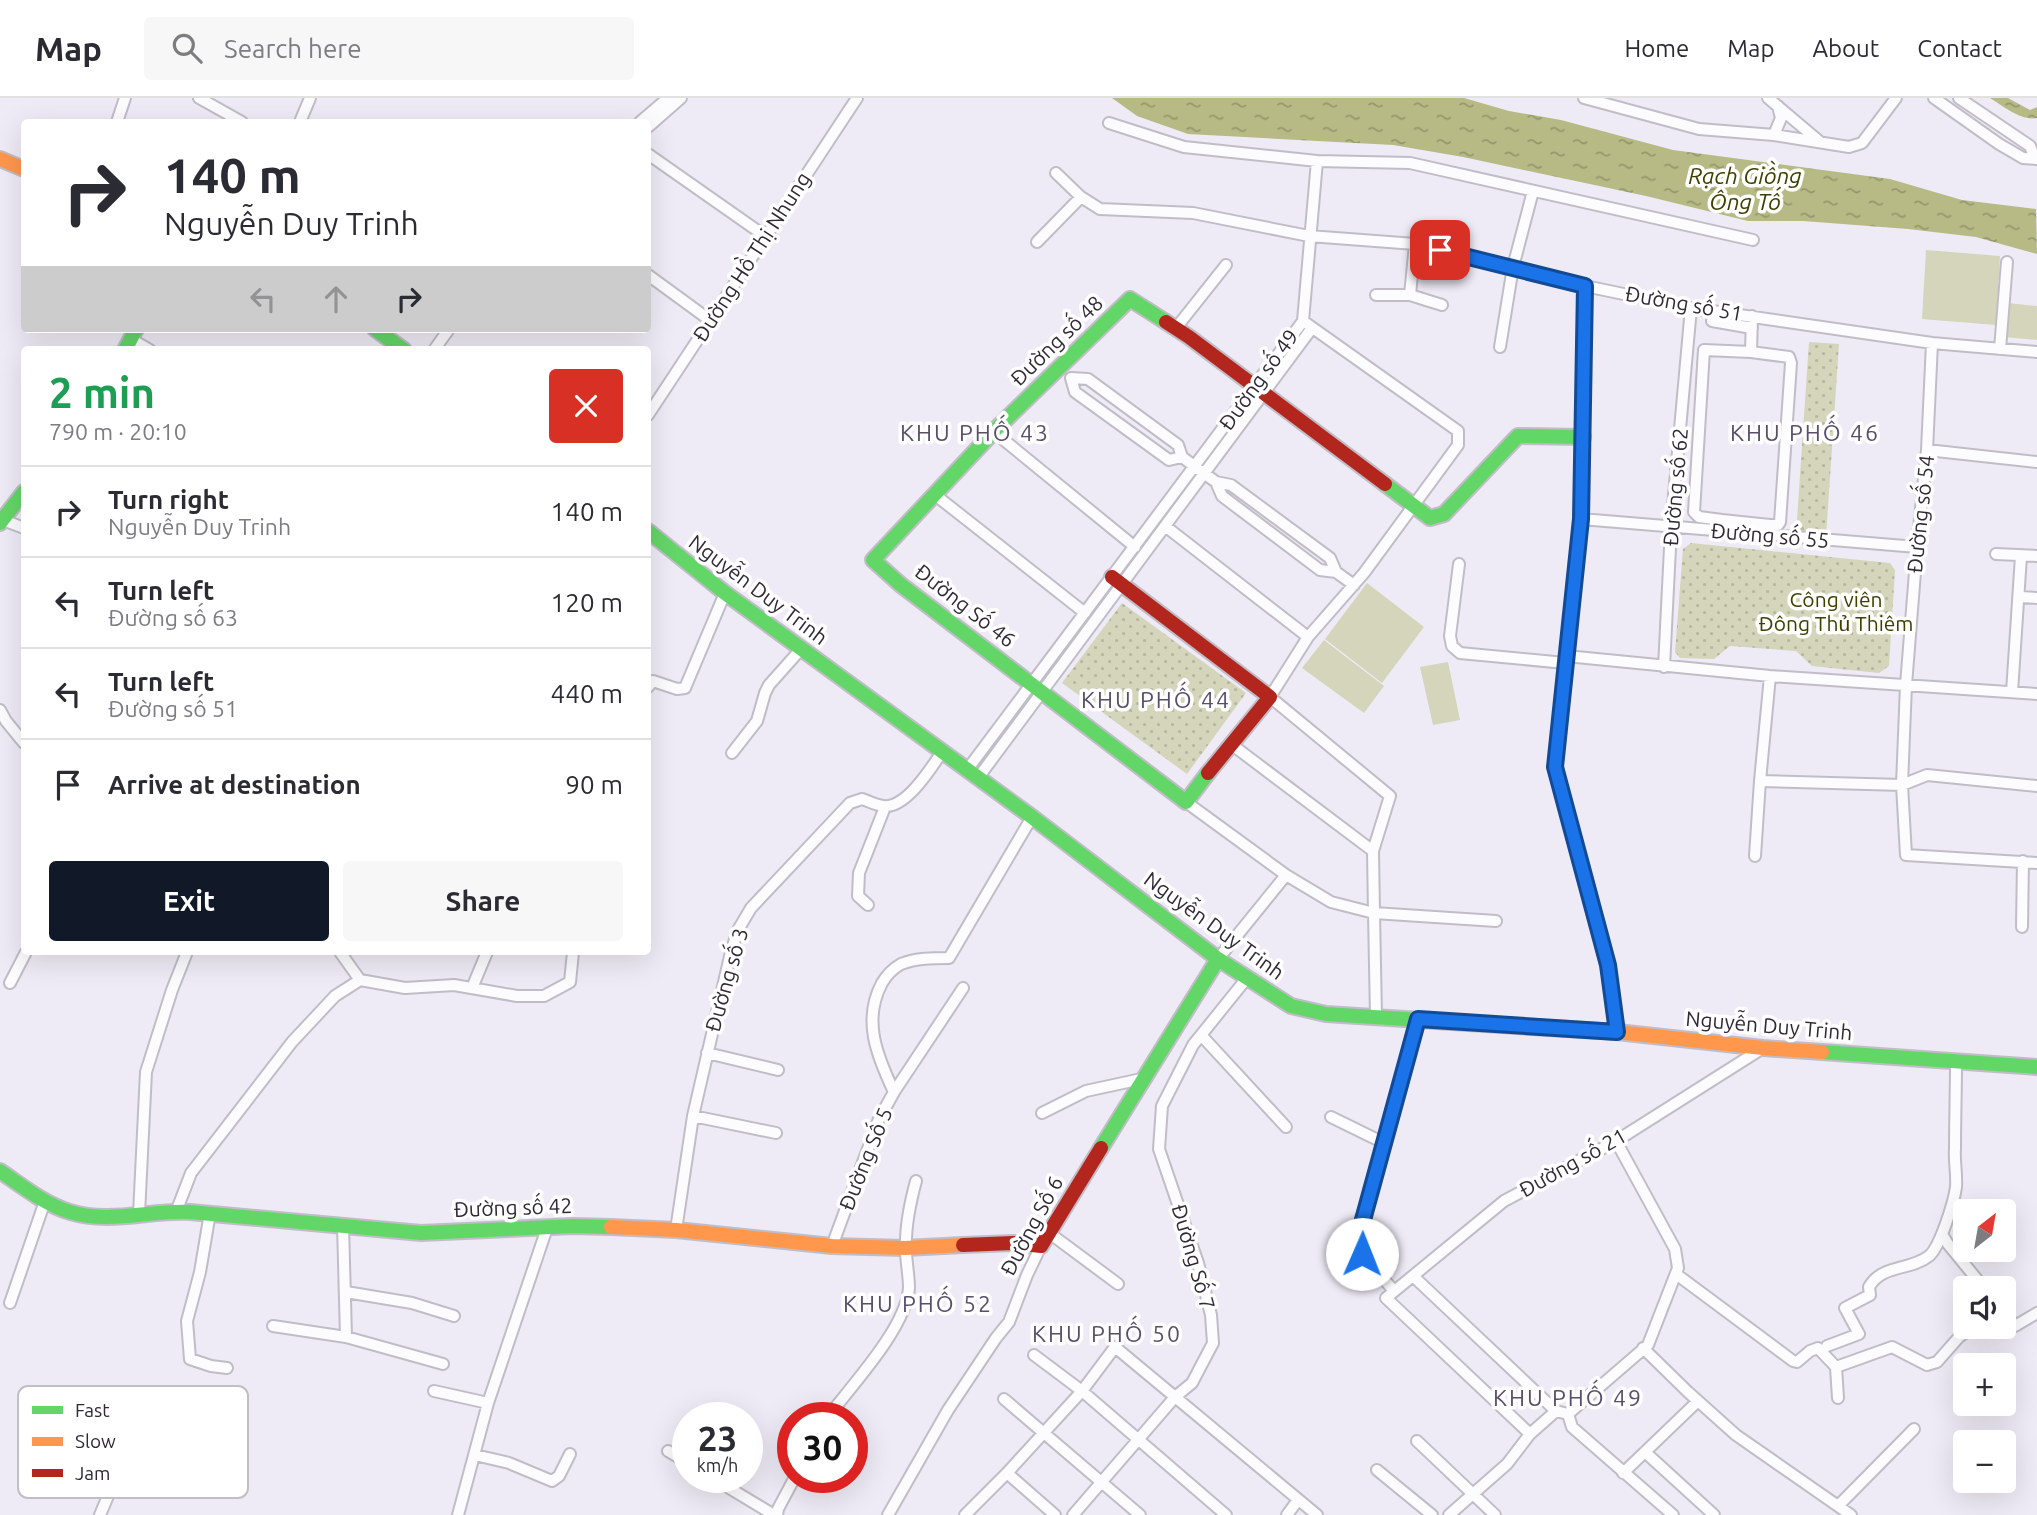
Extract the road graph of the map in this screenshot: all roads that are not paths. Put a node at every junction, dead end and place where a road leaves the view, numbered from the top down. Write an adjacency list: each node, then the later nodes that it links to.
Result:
1 (125, 98): 14 (street)
2 (199, 98): 15 (street)
3 (310, 98): 16 (street)
4 (668, 98): 17 (street)
5 (681, 98): 19 (street)
6 (857, 98): 30 (street, Đường Hồ Thị Nhung)
7 (1584, 98): 12 (street)
8 (1768, 98): 13 (street)
9 (1896, 98): 21 (street)
10 (1934, 98): 23 (street)
11 (1959, 98): 23 (street)
12 (1599, 99): 20 (street)
13 (1778, 106): 20 (street); 21 (street)
14 (118, 119)
15 (237, 119)
16 (301, 119)
17 (644, 119)
18 (1108, 123): 25 (street)
19 (651, 124)
20 (1774, 135): 21 (street)
21 (1819, 142)
22 (651, 156): 30 (street)
23 (2036, 158)
24 (0, 159): 26 (street)
25 (1317, 161): 28 (street); 31 (street, Đường số 49)
26 (21, 168)
27 (1056, 173): 29 (street, Đường số 51)
28 (1533, 191): 32 (street); 37 (street)
29 (1081, 197): 31 (street, Đường số 51); 33 (street)
30 (765, 236): 44 (street, Đường Hồ Thị Nhung)
31 (1309, 236): 34 (street, Đường số 51); 47 (street, Đường số 49)
32 (1753, 240)
33 (1037, 242)
34 (1415, 244): 37 (street, Đường số 51); 41 (street)
35 (2007, 262): 53 (street)
36 (1226, 265): 48 (street)
37 (1513, 267): 39 (street, Đường số 51); 52 (street)
38 (651, 277): 44 (street)
39 (1585, 286): 43 (street, Đường số 51); 63 (street)
40 (1376, 295): 41 (street)
41 (1410, 295): 42 (street)
42 (1442, 305)
43 (1691, 308): 46 (street, Đường số 51); 60 (street, Đường số 62)
44 (711, 320): 59 (street, Đường Hồ Thị Nhung)
45 (1712, 321): 46 (street)
46 (1752, 322): 50 (street, Đường số 51); 54 (street)
47 (1307, 324): 58 (street, Đường số 49); 70 (street)
48 (1176, 328): 56 (street, Đường số 48); 58 (street, Đường số 48)
49 (380, 333): 51 (street)
50 (1932, 343): 53 (street, Đường số 51); 64 (street, Đường số 54)
51 (396, 346)
52 (1500, 346)
53 (2000, 349): 55 (street, Đường số 51)
54 (1751, 352): 62 (street); 74 (street)
55 (2037, 352)
56 (1058, 367): 57 (street); 61 (street, Đường số 48)
57 (1071, 378): 65 (street); 65 (street)
58 (1259, 390): 67 (street, Đường số 49); 70 (street, Đường số 48)
59 (651, 410)
60 (1680, 431): 62 (street); 76 (street, Đường số 62)
61 (994, 432): 68 (street, Đường số 48); 78 (street)
62 (1698, 433): 74 (street)
63 (1583, 437): 70 (street, Đường số 48); 71 (street)
64 (1927, 450): 66 (street); 79 (street, Đường số 54)
65 (1182, 457): 67 (street)
66 (2037, 462)
67 (1200, 470): 73 (street); 78 (street, Đường số 49); 86 (street)
68 (934, 494): 83 (street, Đường số 48); 90 (street)
69 (21, 496): 72 (street)
70 (1414, 505): 86 (street)
71 (1581, 519): 76 (street, Đường số 55); 93 (street)
72 (1, 521): 75 (street)
73 (1165, 526): 85 (street); 91 (street)
74 (1722, 526): 76 (street, Đường số 55); 79 (street, Đường số 55)
75 (21, 527)
76 (1671, 528): 94 (street, Đường số 62)
77 (651, 533): 87 (street, Nguyễn Duy Trinh)
78 (1135, 547): 85 (street, Đường số 49)
79 (1917, 547): 97 (street, Đường số 54)
80 (1996, 555): 81 (street)
81 (2021, 556): 82 (street); 88 (street)
82 (2037, 556)
83 (873, 560): 98 (street, Đường Số 46)
84 (1459, 564): 93 (street)
85 (1117, 581): 90 (street, Đường số 49); 98 (street); 101 (street)
86 (1354, 585): 91 (street)
87 (725, 593): 92 (street, Nguyễn Duy Trinh); 96 (street)
88 (2020, 597): 89 (street); 99 (street)
89 (2037, 598)
90 (1085, 613): 98 (street, Đường số 49)
91 (1308, 638): 101 (street)
92 (801, 649): 105 (street, Nguyễn Duy Trinh); 106 (street)
93 (1565, 660): 94 (street); 136 (street)
94 (1664, 667): 95 (street)
95 (1770, 676): 97 (street); 108 (street)
96 (651, 683)
97 (1906, 685): 99 (street); 109 (street)
98 (1037, 688): 107 (street, Đường số 49); 111 (street, Đường Số 46)
99 (2012, 692): 100 (street)
100 (2037, 694)
101 (1270, 697): 104 (street); 114 (street)
102 (0, 710): 103 (street)
103 (21, 739)
104 (1231, 744): 111 (street); 114 (street)
105 (942, 752): 107 (street, Nguyễn Duy Trinh); 112 (street)
106 (732, 753)
107 (972, 774): 113 (street, Nguyễn Duy Trinh)
108 (1760, 781): 109 (street); 115 (street)
109 (1902, 785): 110 (street); 116 (street)
110 (2037, 786)
111 (1186, 802): 118 (street)
112 (885, 807): 119 (street); 139 (street, Đường số 3)
113 (1032, 817): 128 (street, Nguyễn Duy Trinh); 144 (street, Đường Số 5)
114 (1373, 851): 120 (street)
115 (1755, 856)
116 (2023, 861): 117 (street); 122 (street)
117 (2037, 863)
118 (1286, 875): 120 (street); 128 (street)
119 (868, 905)
120 (1374, 913): 121 (street); 134 (street)
121 (1496, 921)
122 (2022, 927)
123 (24, 955): 131 (street)
124 (186, 955): 157 (street)
125 (342, 955): 130 (street)
126 (486, 955): 132 (street)
127 (573, 955): 132 (street)
128 (1219, 959): 129 (street, Nguyễn Duy Trinh); 143 (street, Đường Số 6)
129 (1247, 978): 134 (street, Nguyễn Duy Trinh); 137 (street, Đường Số 7)
130 (360, 980): 132 (street); 155 (street)
131 (10, 984)
132 (472, 988)
133 (963, 988): 144 (street)
134 (1376, 1017): 135 (street, Nguyễn Duy Trinh)
135 (1418, 1019): 136 (street, Nguyễn Duy Trinh); 151 (street)
136 (1617, 1032): 138 (street, Nguyễn Duy Trinh)
137 (1201, 1035): 148 (street); 187 (street, Đường Số 7)
138 (1763, 1048): 140 (street, Nguyễn Duy Trinh); 150 (street, Đường số 21)
139 (707, 1053): 142 (street); 146 (street, Đường số 3)
140 (1956, 1063): 141 (street, Nguyễn Duy Trinh); 162 (street)
141 (2037, 1067)
142 (778, 1070)
143 (1146, 1078): 145 (street); 161 (street, Đường Số 6)
144 (894, 1092): 163 (street, Đường Số 5)
145 (1042, 1113)
146 (693, 1116): 149 (street); 160 (street, Đường số 3)
147 (1331, 1117): 151 (street)
148 (1286, 1127)
149 (776, 1133)
150 (1616, 1141): 166 (street); 167 (street, Đường số 21)
151 (1384, 1143): 171 (street)
152 (0, 1171): 154 (street, Đường số 42)
153 (916, 1181): 165 (street)
154 (46, 1201): 157 (street, Đường số 42); 172 (street)
155 (176, 1212): 156 (street, Đường số 42); 157 (street, Đường số 42)
156 (210, 1213): 158 (street, Đường số 42); 184 (street)
157 (139, 1214)
158 (343, 1225): 159 (street, Đường số 42); 170 (street)
159 (547, 1228): 160 (street, Đường số 42); 192 (street)
160 (676, 1230): 163 (street, Đường số 42)
161 (1048, 1232): 164 (street, Đường Số 6); 169 (street)
162 (1942, 1234): 168 (street); 179 (street)
163 (832, 1246): 165 (street, Đường số 42)
164 (1041, 1246): 165 (street, Đường số 42); 219 (street, Đường Số 6)
165 (905, 1248): 191 (street)
166 (1676, 1274): 180 (street); 183 (street)
167 (1413, 1276): 171 (street, Đường số 21); 193 (street)
168 (1974, 1276)
169 (1118, 1284)
170 (346, 1292): 174 (street); 177 (street)
171 (1394, 1292): 197 (street)
172 (10, 1303)
173 (2037, 1313): 175 (street)
174 (454, 1316)
175 (2016, 1325)
176 (273, 1326): 177 (street)
177 (346, 1337): 182 (street)
178 (1957, 1339): 183 (street)
179 (1827, 1346)
180 (1643, 1348): 190 (street); 194 (street)
181 (1034, 1354): 186 (street)
182 (443, 1364)
183 (1836, 1367): 188 (street)
184 (227, 1368)
185 (434, 1391): 192 (street)
186 (1082, 1391): 187 (street); 196 (street); 198 (street)
187 (1175, 1397): 198 (street, Đường Số 7); 213 (street)
188 (1838, 1398)
189 (1004, 1399): 196 (street)
190 (1698, 1401): 201 (street); 214 (street)
191 (839, 1402)
192 (488, 1403): 204 (street)
193 (1556, 1411): 194 (street); 197 (street)
194 (1568, 1414): 207 (street)
195 (1914, 1429): 214 (street)
196 (1042, 1432): 206 (street); 208 (street)
197 (1530, 1434): 211 (street)
198 (1138, 1440): 208 (street, Đường Số 7); 223 (street)
199 (1417, 1441): 211 (street)
200 (668, 1451): 202 (street)
201 (1646, 1452): 207 (street); 230 (street)
202 (672, 1453)
203 (570, 1454): 204 (street)
204 (475, 1455): 217 (street)
205 (1377, 1470): 226 (street)
206 (1007, 1473): 215 (street); 220 (street)
207 (1623, 1473): 229 (street)
208 (1102, 1483): 221 (street, Đường Số 7); 222 (street)
209 (738, 1493): 218 (street)
210 (786, 1493): 218 (street)
211 (1472, 1495): 227 (street); 228 (street)
212 (107, 1498): 216 (street)
213 (1298, 1500): 224 (street); 225 (street)
214 (1838, 1506): 231 (street)
215 (967, 1514)
216 (100, 1515)
217 (458, 1515)
218 (775, 1515)
219 (888, 1515)
220 (1055, 1515)
221 (1073, 1515)
222 (1140, 1515)
223 (1226, 1515)
224 (1287, 1515)
225 (1317, 1515)
226 (1432, 1515)
227 (1449, 1515)
228 (1495, 1515)
229 (1673, 1515)
230 (1714, 1515)
231 (1851, 1515)

